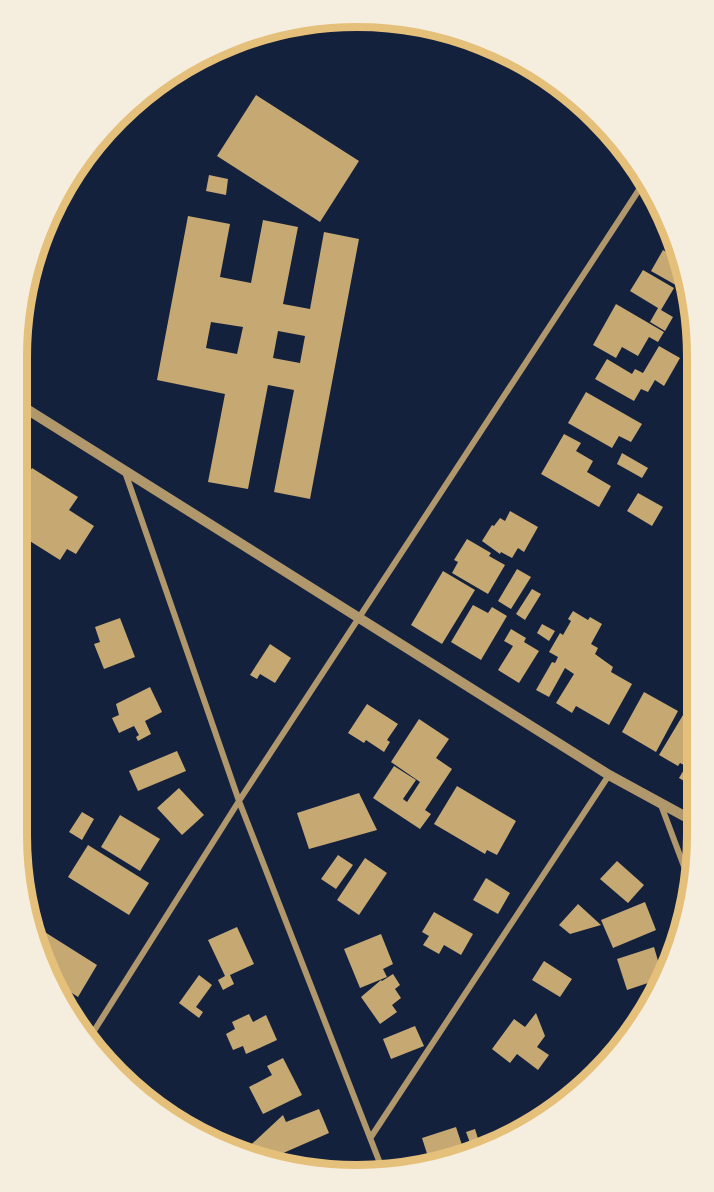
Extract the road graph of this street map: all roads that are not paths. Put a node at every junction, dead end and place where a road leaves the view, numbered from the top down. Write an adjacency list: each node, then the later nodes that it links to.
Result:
1 (640, 188): 4 (street)
2 (27, 409): 3 (street)
3 (123, 469): 4 (street); 6 (street)
4 (360, 619): 5 (street); 6 (street)
5 (609, 775): 7 (street); 11 (street)
6 (239, 801): 10 (street); 11 (street)
7 (661, 805): 8 (street); 9 (street)
8 (687, 818)
9 (685, 869)
10 (93, 1033)
11 (371, 1137): 12 (street)
12 (380, 1164)

